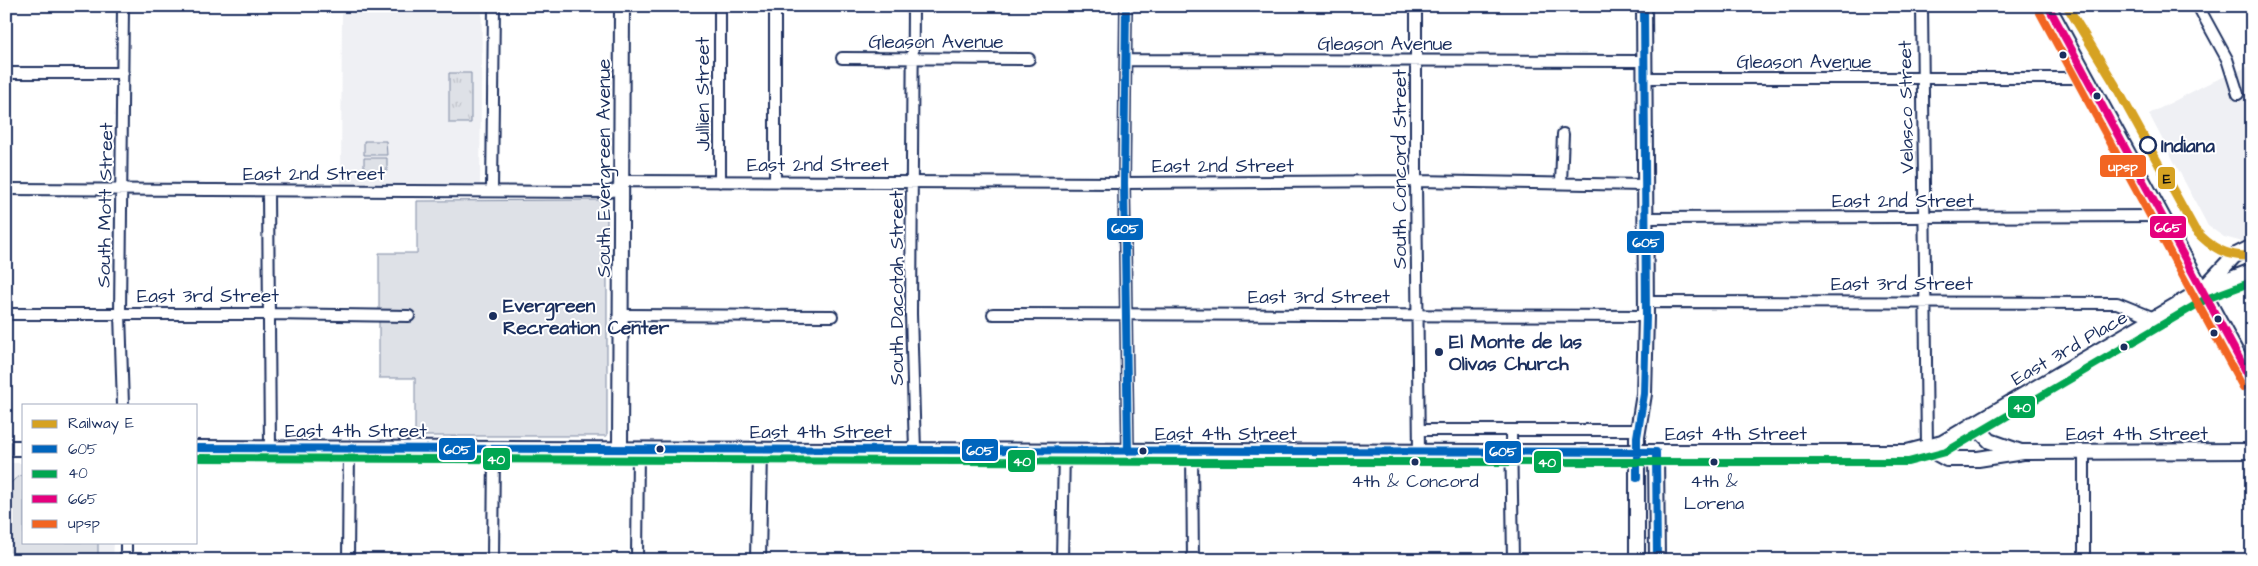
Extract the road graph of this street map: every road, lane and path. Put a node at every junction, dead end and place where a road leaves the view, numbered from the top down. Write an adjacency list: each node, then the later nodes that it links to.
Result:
1 (123, 6): 21 (street, South Mott Street)
2 (494, 6): 35 (street)
3 (622, 6): 32 (main road, South Evergreen Avenue)
4 (720, 6): 28 (street, Jullien Street)
5 (775, 6): 26 (street)
6 (913, 6): 15 (street, South Dacotah Street)
7 (1126, 6): 16 (street)
8 (1416, 6): 17 (street, South Concord Street)
9 (1644, 6): 18 (main road)
10 (1922, 6): 23 (street, Velasco Street)
11 (2048, 6): 19 (main road)
12 (2198, 6): 24 (street)
13 (842, 58): 15 (street, Gleason Avenue)
14 (1029, 59): 15 (street, Gleason Avenue)
15 (913, 60): 29 (street, South Dacotah Street)
16 (1126, 60): 17 (street, Gleason Avenue); 30 (street)
17 (1415, 61): 18 (street, Gleason Avenue); 27 (street, South Concord Street)
18 (1644, 61): 22 (main road)
19 (2083, 72): 23 (street, Gleason Avenue); 38 (main road)
20 (6, 73): 21 (street)
21 (123, 73): 36 (street, South Mott Street)
22 (1644, 78): 23 (street, Gleason Avenue); 33 (main road)
23 (1922, 79): 39 (street, Velasco Street)
24 (2238, 94)
25 (1563, 134): 31 (street)
26 (776, 181): 28 (street, East 2nd Street); 29 (street, East 2nd Street)
27 (1416, 181): 30 (street, East 2nd Street); 31 (street, East 2nd Street); 52 (street, South Concord Street)
28 (720, 182): 32 (street, East 2nd Street)
29 (913, 182): 30 (street, East 2nd Street); 72 (street, South Dacotah Street)
30 (1124, 183): 51 (street)
31 (1562, 183): 33 (street, East 2nd Street)
32 (621, 184): 35 (street, East 2nd Street); 49 (main road, South Evergreen Avenue)
33 (1645, 185): 40 (main road)
34 (6, 189): 36 (street, East 2nd Street)
35 (492, 190): 37 (street, East 2nd Street)
36 (123, 191): 37 (street, East 2nd Street); 47 (street, South Mott Street)
37 (268, 192): 48 (street)
38 (2162, 216): 39 (street, East 2nd Street); 43 (main road)
39 (1924, 217): 40 (street, East 2nd Street); 44 (street, Velasco Street)
40 (1645, 218): 45 (main road)
41 (2252, 247): 43 (main road)
42 (2252, 271): 43 (main road)
43 (2202, 290): 55 (main road, East 3rd Place); 56 (main road)
44 (1926, 302): 45 (street, East 3rd Street); 55 (street, East 3rd Street); 67 (street, Velasco Street)
45 (1646, 309): 52 (street, East 3rd Street); 61 (main road)
46 (6, 314): 47 (street, East 3rd Street)
47 (120, 314): 48 (street, East 3rd Street); 57 (street, South Mott Street)
48 (269, 314): 53 (street, East 3rd Street); 65 (street)
49 (621, 314): 54 (street); 69 (main road, South Evergreen Avenue)
50 (993, 314): 51 (street, East 3rd Street)
51 (1127, 315): 52 (street, East 3rd Street); 74 (street)
52 (1418, 315): 59 (street, South Concord Street)
53 (409, 316)
54 (832, 316)
55 (2154, 318): 58 (main road, East 3rd Place)
56 (2252, 382)
57 (123, 404)
58 (1973, 424): 67 (main road, East 3rd Place); 79 (main road)
59 (1419, 430): 60 (street, East 4th Street); 77 (street, South Concord Street)
60 (1511, 430): 61 (street, East 4th Street); 89 (street)
61 (1638, 430): 90 (main road)
62 (6, 448): 63 (main road)
63 (22, 448)
64 (198, 448): 65 (main road, East 4th Street)
65 (270, 448): 66 (main road, East 4th Street)
66 (349, 448): 68 (main road, East 4th Street); 83 (street)
67 (1927, 448): 78 (main road, East 4th Street); 79 (main road, East 4th Street)
68 (494, 449): 69 (main road, East 4th Street); 84 (street)
69 (620, 449): 70 (main road, East 4th Street)
70 (638, 449): 71 (main road, East 4th Street); 85 (street)
71 (760, 450): 72 (main road, East 4th Street); 86 (main road)
72 (915, 450): 73 (main road, East 4th Street)
73 (1064, 451): 74 (main road, East 4th Street); 87 (street)
74 (1128, 451): 76 (main road, East 4th Street)
75 (2252, 451): 80 (main road, East 4th Street)
76 (1192, 452): 77 (main road, East 4th Street); 88 (street)
77 (1419, 452): 78 (main road, East 4th Street, bridge)
78 (1650, 452): 91 (main road)
79 (2023, 452): 80 (main road, East 4th Street)
80 (2084, 452): 92 (street)
81 (126, 544): 82 (street)
82 (126, 560)
83 (348, 560)
84 (493, 560)
85 (636, 560)
86 (758, 560)
87 (1062, 560)
88 (1193, 560)
89 (1513, 560)
90 (1637, 560)
91 (1657, 560)
92 (2084, 560)

